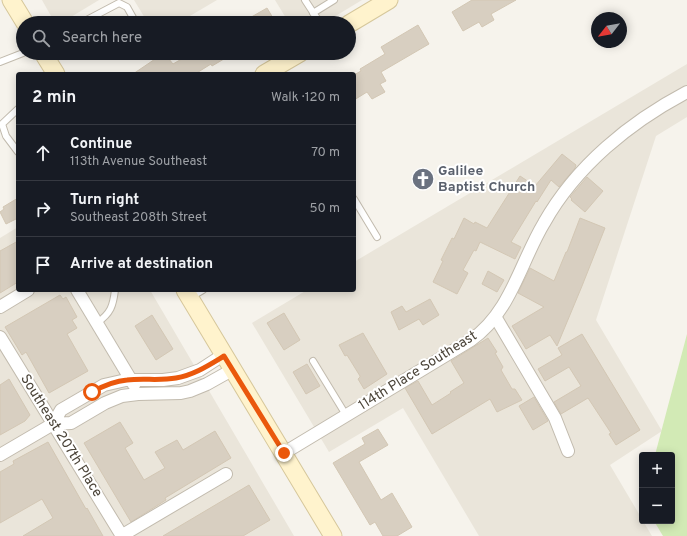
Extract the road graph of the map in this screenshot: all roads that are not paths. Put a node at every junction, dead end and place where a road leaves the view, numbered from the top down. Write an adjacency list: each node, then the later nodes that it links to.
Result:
1 (11, 0): 6 (main road)
2 (305, 0): 5 (lane)
3 (334, 0): 5 (lane)
4 (389, 0): 10 (main road)
5 (313, 13): 9 (lane)
6 (21, 16)
7 (94, 16): 8 (lane)
8 (132, 16)
9 (315, 16)
10 (356, 20)
11 (16, 56): 14 (lane)
12 (47, 60): 15 (main road)
13 (290, 60): 16 (main road)
14 (0, 62)
15 (55, 72)
16 (273, 72)
17 (687, 92): 27 (street, 114th Place Southeast)
18 (16, 111): 19 (lane)
19 (16, 149)
20 (356, 202): 21 (lane)
21 (377, 238)
22 (25, 292): 26 (street)
23 (78, 292): 28 (street)
24 (115, 292): 28 (lane)
25 (193, 293): 30 (main road)
26 (0, 307)
27 (496, 318): 34 (street, 114th Place Southeast); 36 (street)
28 (97, 322): 32 (street)
29 (0, 337): 35 (street, Southeast 207th Place)
30 (228, 362): 32 (street); 33 (street); 37 (main road)
31 (313, 362): 34 (lane)
32 (131, 380): 33 (street); 35 (street)
33 (138, 394): 35 (street)
34 (346, 415): 37 (street, 114th Place Southeast)
35 (53, 424): 38 (street); 40 (street, Southeast 207th Place)
36 (568, 451)
37 (284, 453): 41 (main road)
38 (0, 455)
39 (226, 474): 40 (street)
40 (122, 536)
41 (333, 536)

